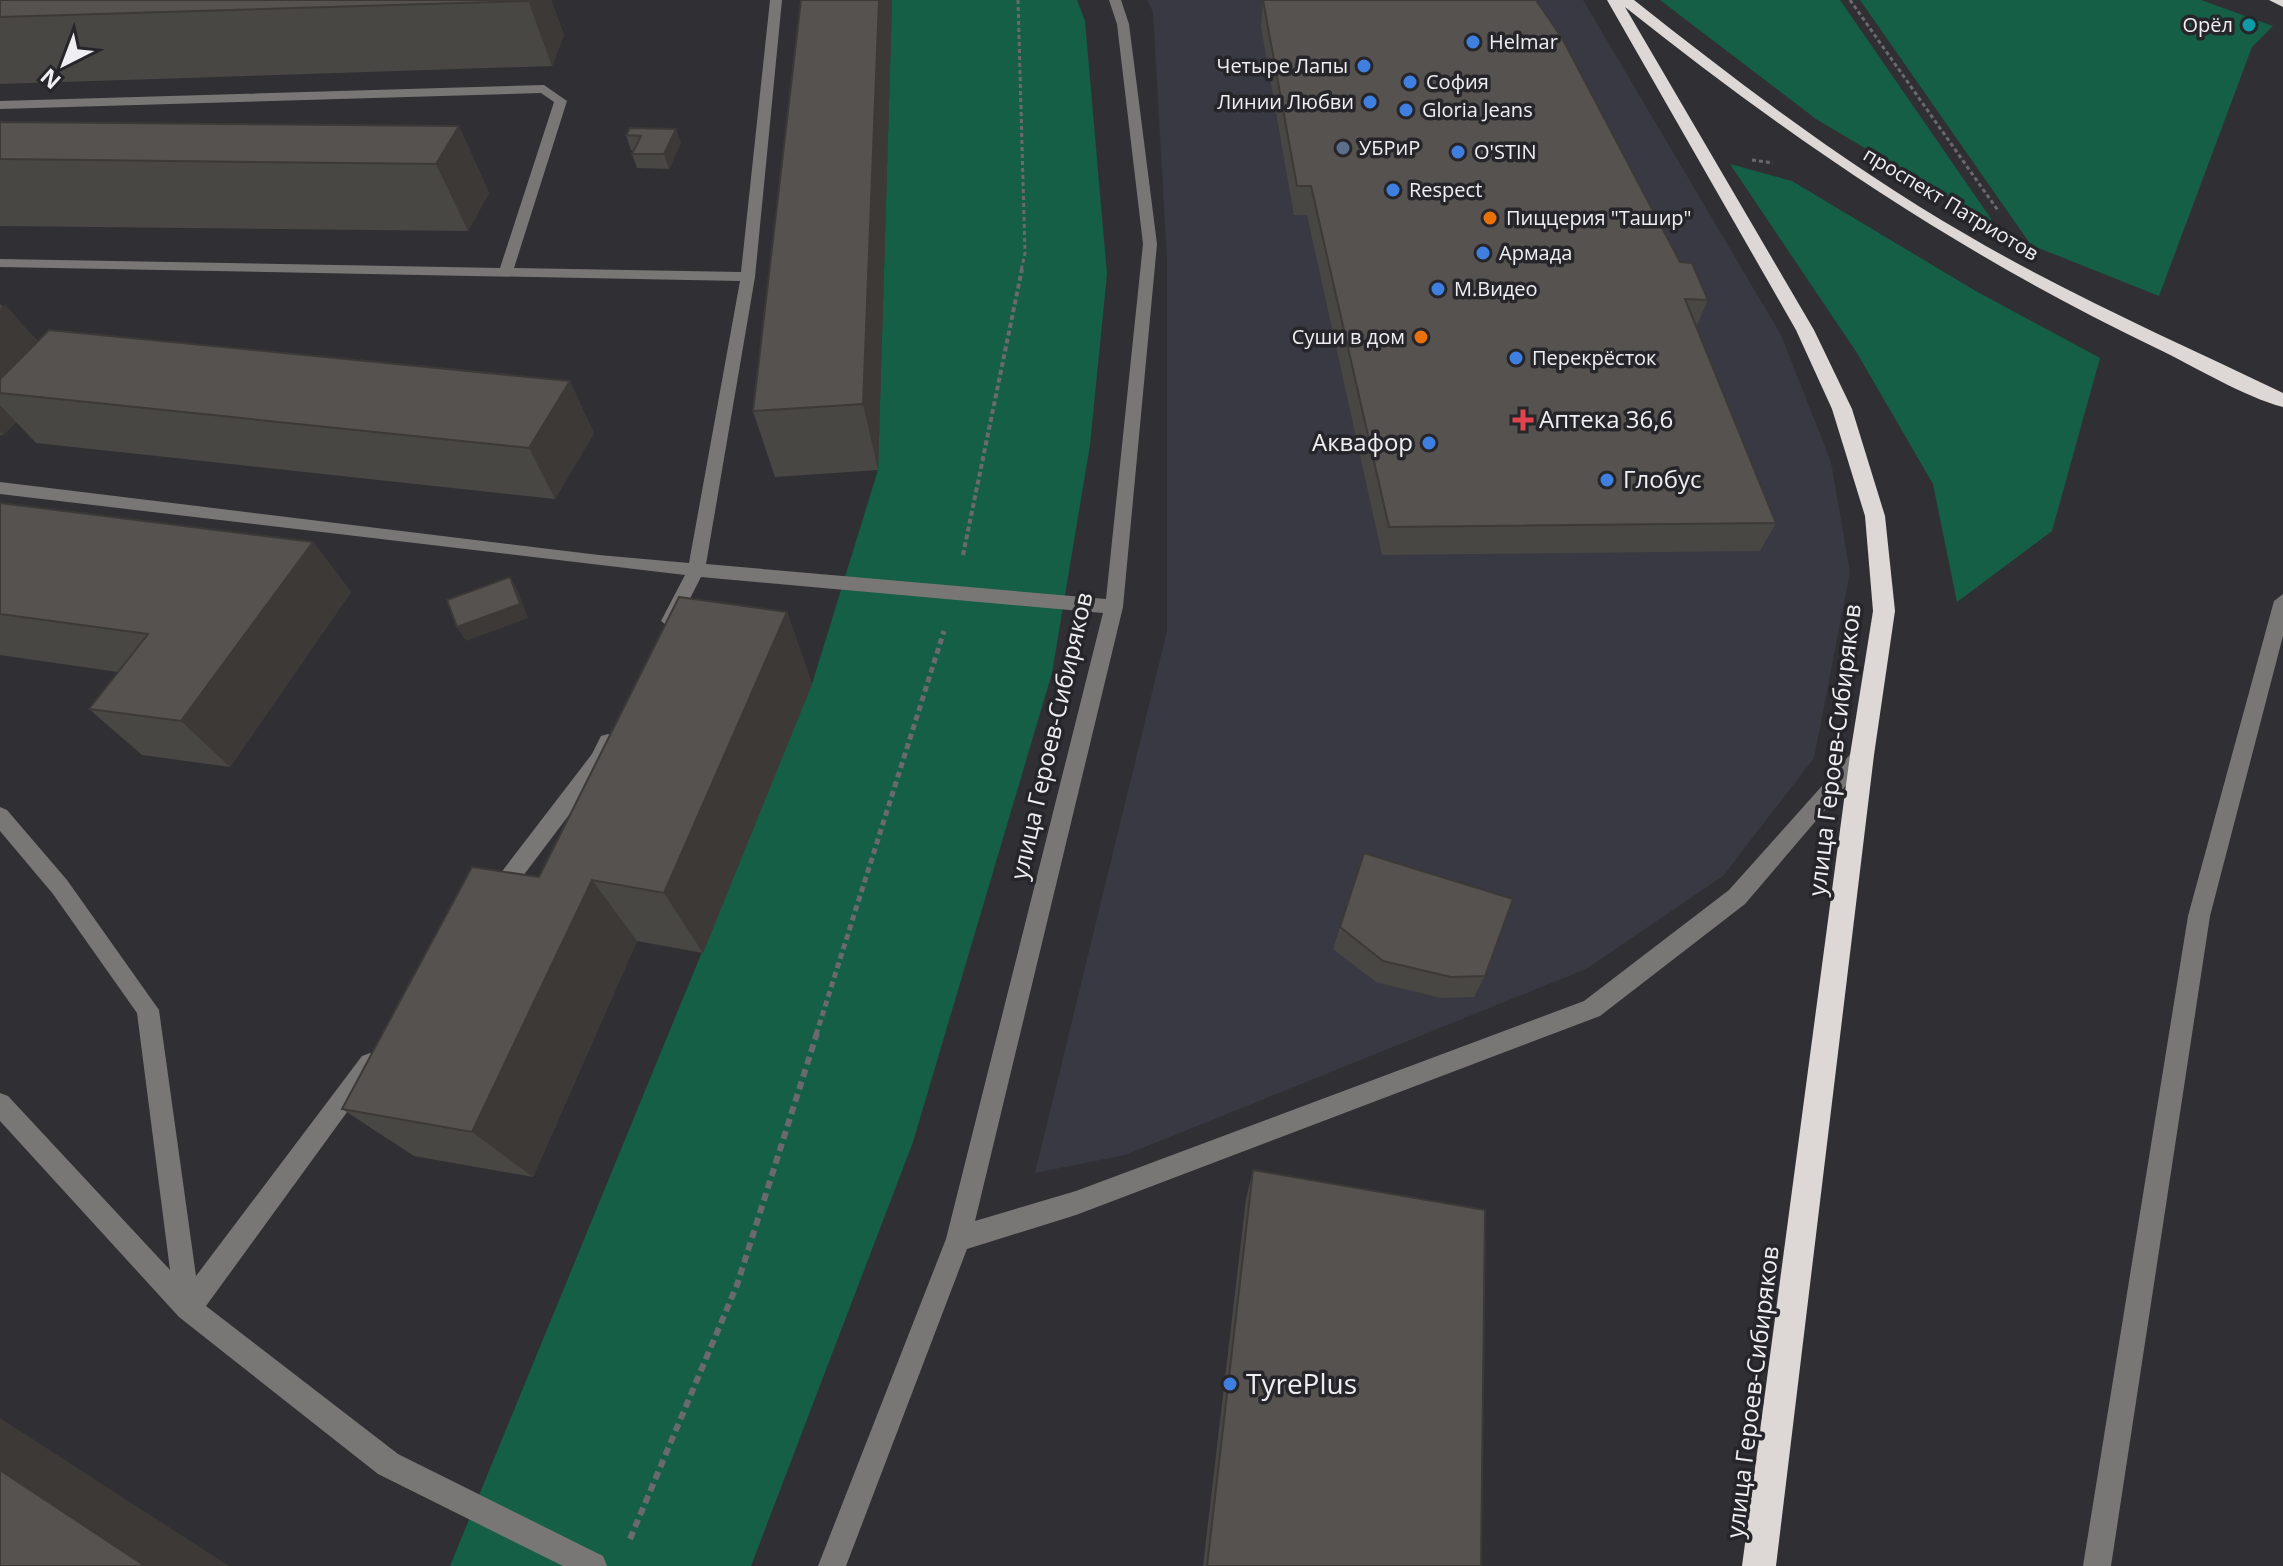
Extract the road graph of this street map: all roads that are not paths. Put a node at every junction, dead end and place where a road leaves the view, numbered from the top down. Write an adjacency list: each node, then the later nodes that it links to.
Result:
1 (776, 0): 10 (street)
2 (1115, 0): 15 (street, улица Героев-Сибиряков)
3 (1614, 0): 18 (highway, улица Героев-Сибиряков)
4 (1625, 0): 11 (highway, проспект Патриотов)
5 (2276, 0): 6 (highway)
6 (2283, 3)
7 (0, 105): 9 (street)
8 (0, 263): 9 (street)
9 (506, 272): 10 (street)
10 (748, 277): 13 (street)
11 (2283, 401)
12 (0, 488): 13 (street)
13 (696, 570): 15 (street); 16 (street)
14 (2283, 601): 28 (street)
15 (1114, 607): 23 (street, улица Героев-Сибиряков)
16 (661, 637)
17 (620, 719): 20 (street)
18 (1862, 755): 23 (street); 27 (highway, улица Героев-Сибиряков)
19 (0, 816): 24 (street)
20 (488, 906)
21 (386, 1043): 24 (street)
22 (0, 1104): 24 (street)
23 (958, 1239): 26 (street, улица Героев-Сибиряков)
24 (188, 1308): 25 (street)
25 (593, 1566)
26 (832, 1566)
27 (1759, 1566)
28 (2097, 1566)

